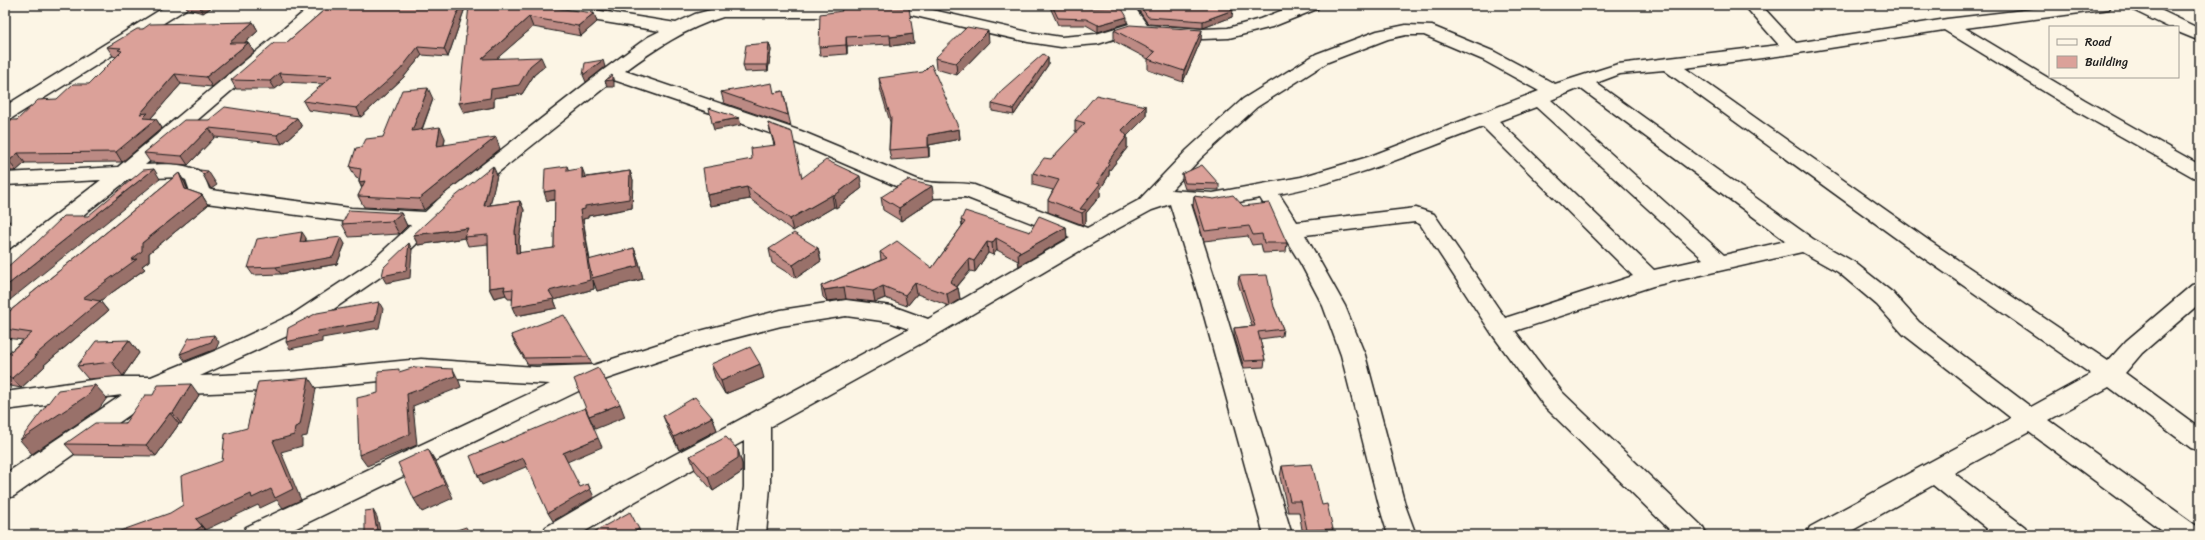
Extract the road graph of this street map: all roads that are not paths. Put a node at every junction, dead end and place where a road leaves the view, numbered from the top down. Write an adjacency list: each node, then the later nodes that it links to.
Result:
1 (180, 5): 18 (street)
2 (323, 5): 21 (street)
3 (513, 5): 11 (street)
4 (1125, 5): 10 (street)
5 (1311, 5): 10 (street)
6 (1752, 5): 13 (street)
7 (2103, 5): 9 (street)
8 (2137, 5): 12 (street)
9 (1947, 24): 13 (street); 22 (street)
10 (1140, 28): 11 (street)
11 (678, 29): 15 (street)
12 (2200, 36)
13 (1792, 49): 14 (street)
14 (1668, 64): 16 (street); 39 (street)
15 (612, 73): 28 (street); 30 (street)
16 (1582, 81): 17 (street); 31 (street)
17 (1546, 95): 19 (street); 27 (street); 32 (street)
18 (5, 114)
19 (1487, 120): 24 (street); 34 (street)
20 (185, 171): 21 (street); 25 (street); 28 (street)
21 (125, 172): 23 (street); 33 (street)
22 (2200, 173)
23 (5, 179)
24 (1266, 190): 26 (street); 29 (street)
25 (161, 191)
26 (1178, 196): 27 (street); 51 (street)
27 (1145, 205): 30 (street)
28 (431, 219): 40 (street)
29 (1292, 230): 37 (street); 52 (street)
30 (1089, 237): 36 (street)
31 (1804, 244): 32 (street); 42 (street)
32 (1720, 263): 34 (street)
33 (5, 265)
34 (1649, 279): 37 (street)
35 (2200, 291): 39 (street)
36 (930, 328): 38 (street); 43 (street)
37 (1500, 328): 53 (street)
38 (595, 374): 40 (street); 48 (street)
39 (2110, 375): 42 (street); 44 (street)
40 (155, 385): 41 (street); 46 (street)
41 (5, 401)
42 (2031, 420): 45 (street); 55 (street)
43 (757, 421): 49 (street); 50 (street)
44 (2200, 441)
45 (1934, 472): 47 (street); 54 (street)
46 (5, 488)
47 (1826, 534)
48 (256, 535)
49 (556, 535)
50 (752, 535)
51 (1278, 535)
52 (1402, 535)
53 (1693, 535)
54 (2015, 535)
55 (2188, 535)

